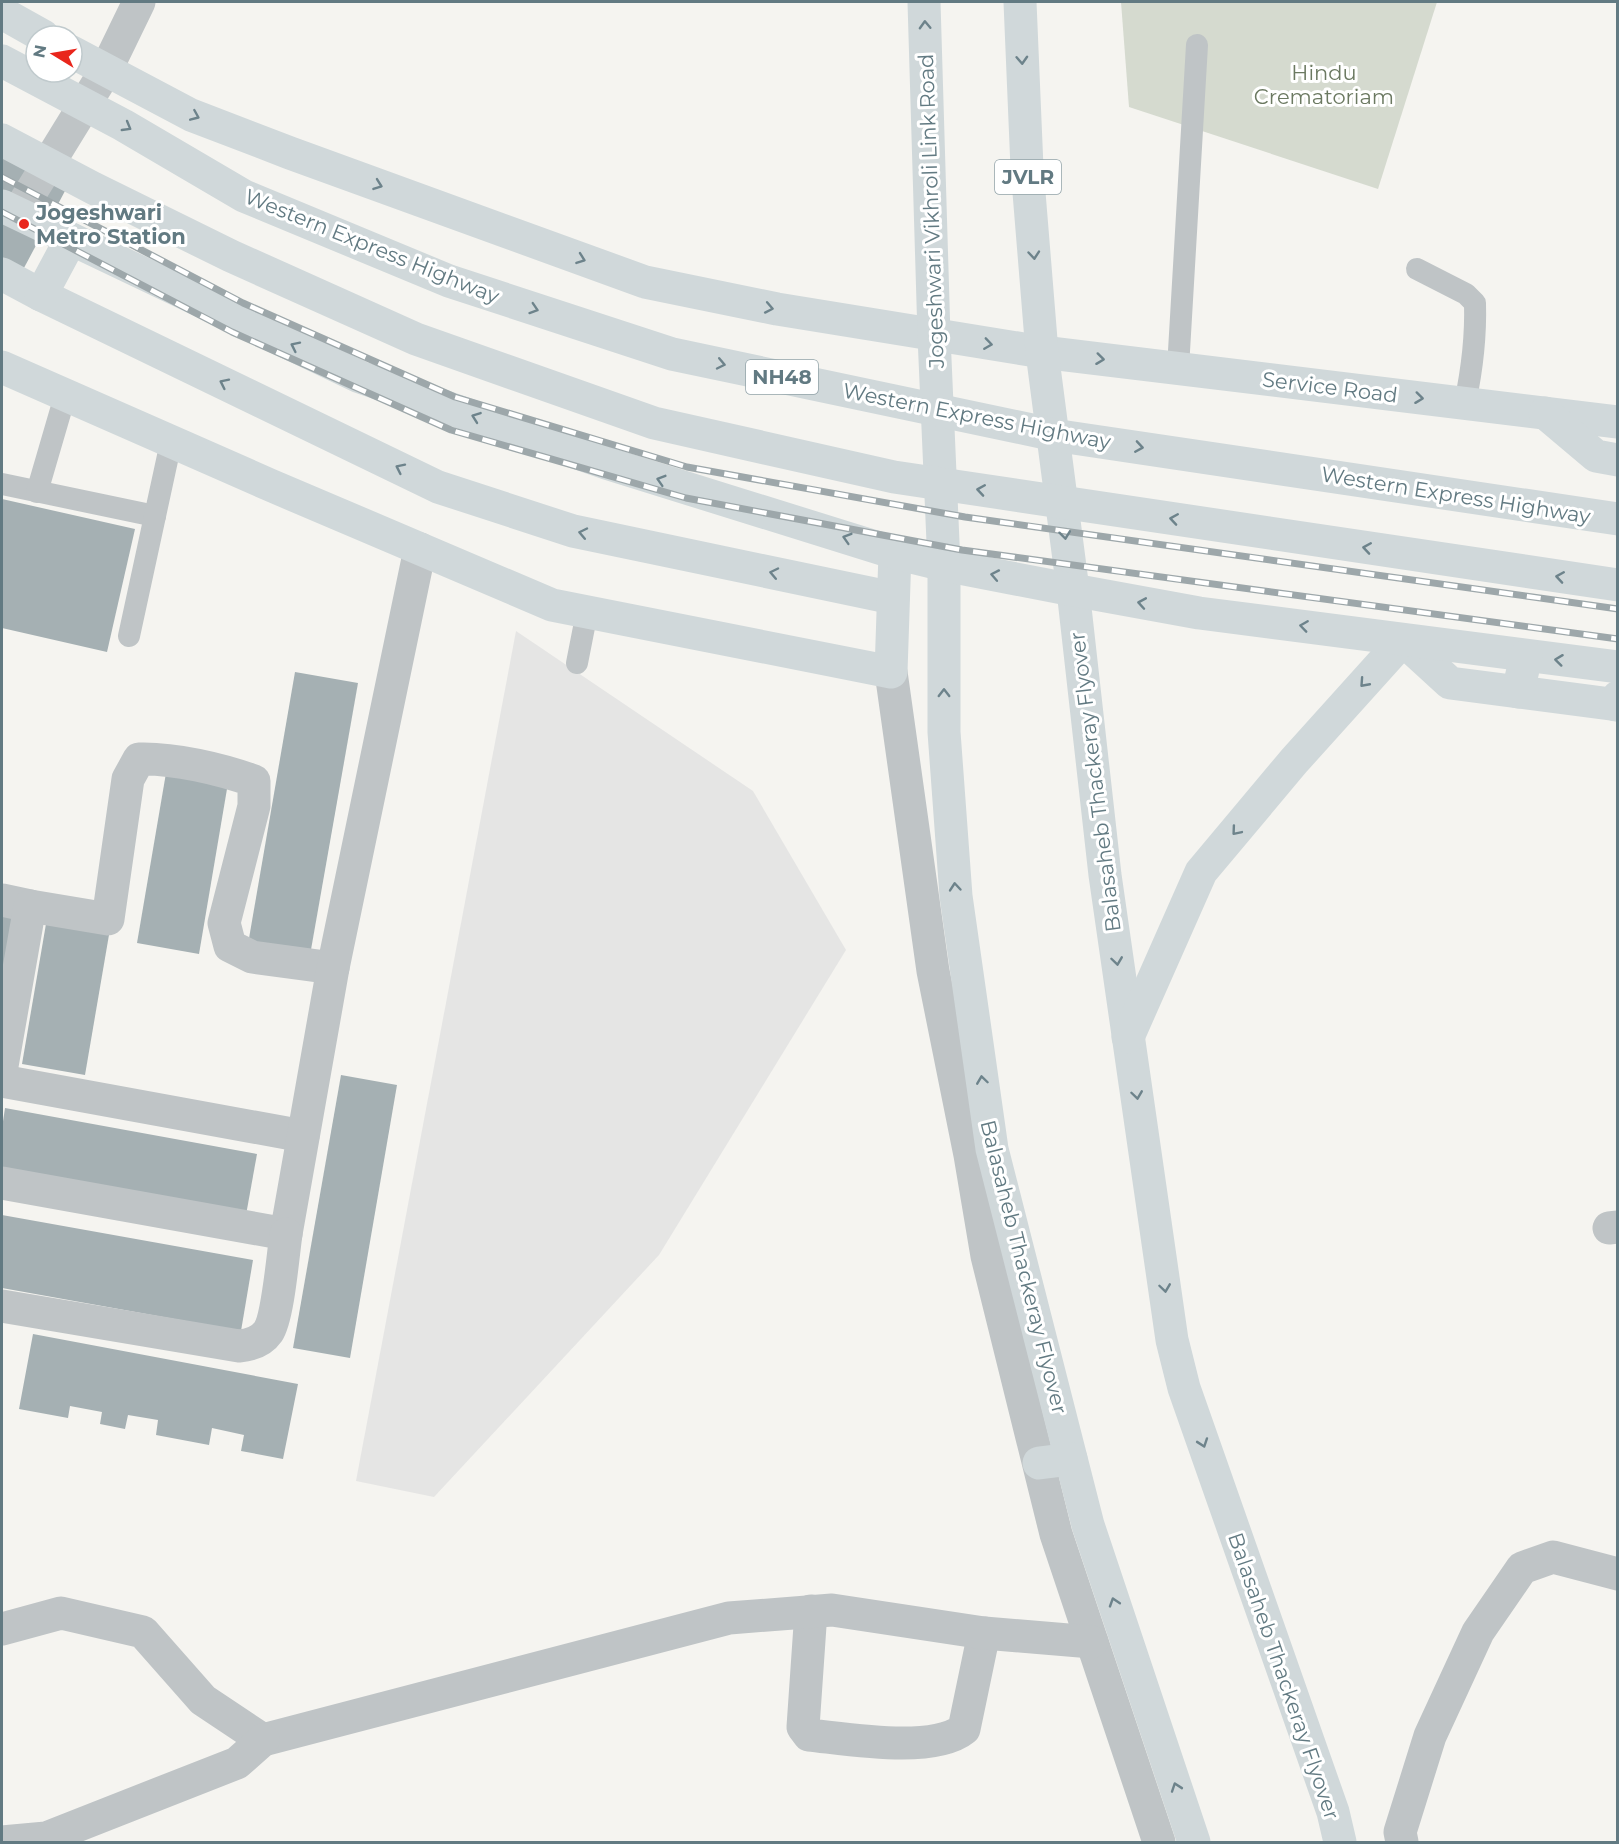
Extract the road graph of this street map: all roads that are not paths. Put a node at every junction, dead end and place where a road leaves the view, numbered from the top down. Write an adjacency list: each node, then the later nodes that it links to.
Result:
1 (140, 2): 9 (street)
2 (924, 2): 16 (main road, Jogeshwari Vikhroli Link Road, one-way to 2)
3 (1020, 2): 17 (main road, JVLR, one-way to 17)
4 (2, 13): 5 (main road)
5 (24, 25)
6 (1197, 45): 19 (lane)
7 (84, 58): 9 (main road, Service Road)
8 (2, 61): 29 (main road, Western Express Highway / NH48, one-way to 29)
9 (106, 70): 11 (street); 16 (main road, Service Road, one-way to 16)
10 (2, 140): 33 (main road, one-way to 10)
11 (10, 209): 12 (main road)
12 (71, 239): 15 (main road); 31 (main road, one-way to 12)
13 (1417, 269): 21 (lane)
14 (2, 274): 15 (main road)
15 (40, 295): 35 (main road, one-way to 15)
16 (934, 336): 17 (main road, Service Road, one-way to 17); 32 (main road, Jogeshwari Vikhroli Link Road)
17 (1042, 352): 19 (main road, Service Road, one-way to 19); 34 (main road, JVLR, one-way to 34)
18 (2, 367): 20 (main road)
19 (1178, 368): 21 (main road, Service Road, one-way to 21)
20 (65, 396): 24 (main road); 27 (lane)
21 (1465, 403): 22 (main road, Service Road)
22 (1545, 413): 23 (main road, Service Road); 25 (main road)
23 (1617, 422)
24 (171, 442): 28 (lane); 30 (main road)
25 (1617, 460)
26 (2, 484): 27 (lane)
27 (37, 492): 28 (lane)
28 (155, 516): 37 (lane)
29 (1617, 519)
30 (420, 549): 36 (main road); 46 (street)
31 (895, 553): 32 (main road); 35 (main road)
32 (944, 565): 34 (main road, one-way to 32); 54 (main road, Balasaheb Thackeray Flyover, one-way to 32)
33 (1617, 585)
34 (1073, 590): 38 (main road, one-way to 34); 47 (main road, Balasaheb Thackeray Flyover, one-way to 47)
35 (893, 598): 42 (main road)
36 (587, 612): 40 (lane); 42 (main road)
37 (129, 636)
38 (1403, 640): 39 (main road); 43 (main road); 47 (main road, one-way to 47)
39 (1526, 656): 41 (main road, one-way to 39); 43 (main road)
40 (577, 663)
41 (1617, 667)
42 (891, 672): 55 (street)
43 (1518, 692): 44 (main road)
44 (1617, 702)
45 (16, 903): 46 (street); 48 (street)
46 (333, 968): 50 (street)
47 (1128, 1037): 65 (main road, Balasaheb Thackeray Flyover, one-way to 65)
48 (2, 1066)
49 (2, 1081): 50 (street)
50 (303, 1136): 52 (street)
51 (2, 1184): 52 (street)
52 (286, 1234): 53 (street)
53 (2, 1306)
54 (1071, 1459): 55 (main road); 64 (main road, Balasaheb Thackeray Flyover, one-way to 54)
55 (1039, 1463): 60 (street)
56 (1617, 1574): 66 (street)
57 (812, 1611): 59 (street); 59 (street); 61 (street)
58 (2, 1629): 61 (street)
59 (984, 1633): 60 (street)
60 (1092, 1642): 63 (street)
61 (263, 1740): 62 (street)
62 (2, 1842)
63 (1159, 1842)
64 (1194, 1842)
65 (1340, 1842)
66 (1402, 1842)

